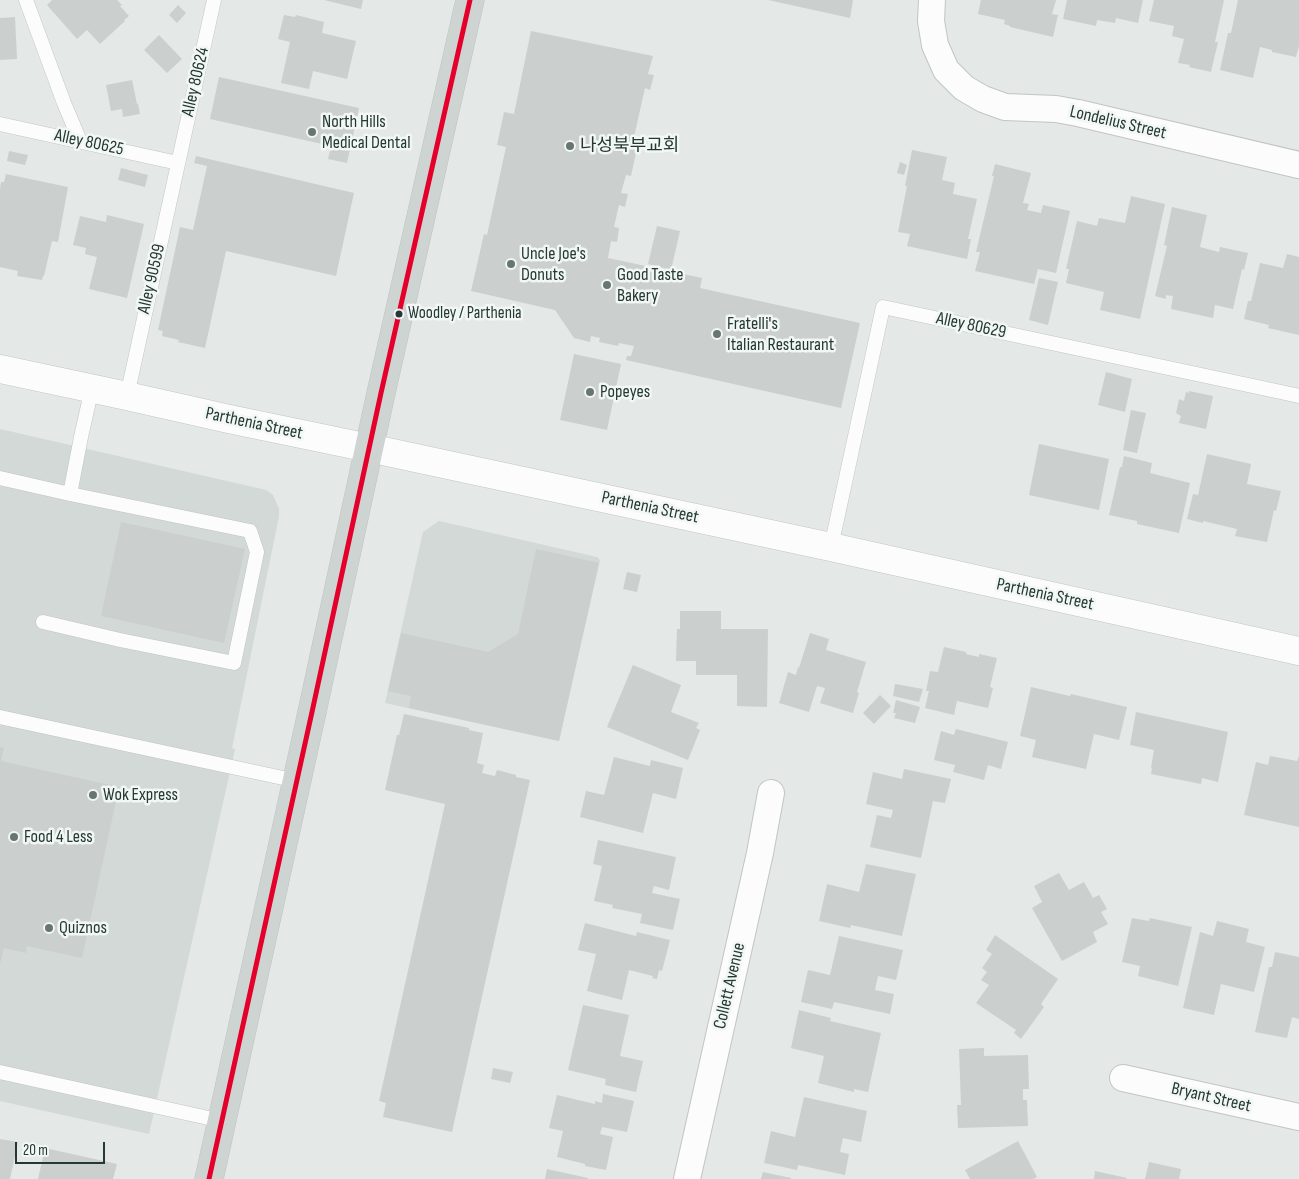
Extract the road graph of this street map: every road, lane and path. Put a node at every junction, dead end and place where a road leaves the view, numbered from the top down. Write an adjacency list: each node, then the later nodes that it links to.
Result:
1 (26, 0): 6 (lane)
2 (214, 0): 7 (lane, Alley 80624)
3 (470, 0): 13 (main road)
4 (932, 0): 8 (street, Londelius Street)
5 (0, 124): 6 (lane, Alley 80625)
6 (80, 142): 7 (lane, Alley 80625)
7 (178, 163): 11 (lane, Alley 90599)
8 (1299, 165)
9 (0, 368): 10 (main road, Parthenia Street)
10 (92, 388): 11 (main road, Parthenia Street); 15 (lane)
11 (127, 396): 13 (main road, Parthenia Street)
12 (1299, 396): 16 (lane, Alley 80629)
13 (369, 448): 16 (main road, Parthenia Street); 20 (main road)
14 (0, 478): 15 (lane)
15 (70, 494): 17 (lane)
16 (831, 547): 18 (main road, Parthenia Street)
17 (43, 622)
18 (1299, 651)
19 (0, 718): 20 (lane)
20 (297, 781): 25 (main road)
21 (771, 793): 27 (street, Collett Avenue)
22 (0, 1072): 25 (lane)
23 (1123, 1078): 24 (street, Bryant Street)
24 (1299, 1117)
25 (222, 1121): 26 (main road)
26 (209, 1179)
27 (687, 1179)

